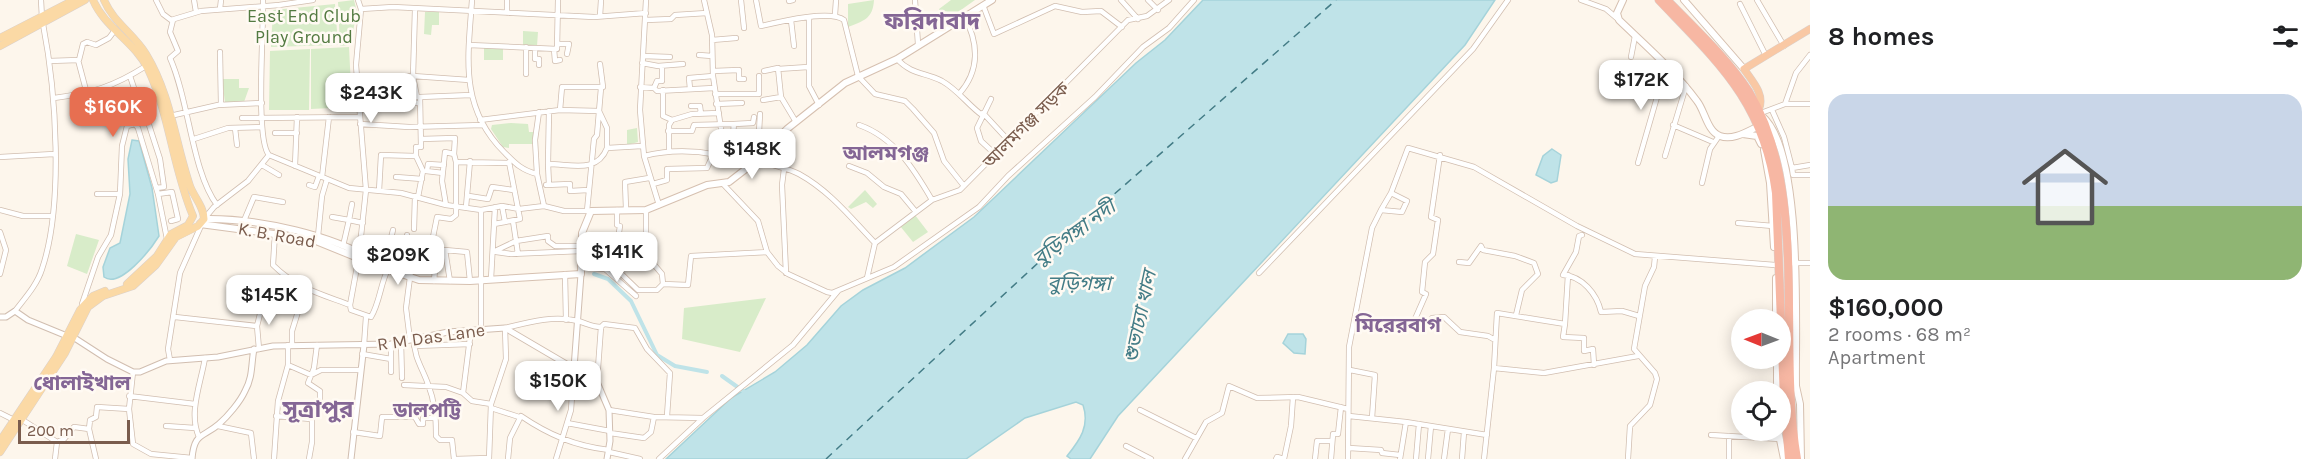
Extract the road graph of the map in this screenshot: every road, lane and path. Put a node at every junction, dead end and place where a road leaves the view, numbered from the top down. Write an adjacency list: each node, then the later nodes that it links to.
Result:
1 (41, 0): 59 (street)
2 (74, 0): 59 (main road)
3 (85, 0): 59 (main road)
4 (93, 0): 63 (main road)
5 (104, 0): 148 (main road)
6 (156, 0): 55 (street)
7 (194, 0): 45 (street)
8 (220, 0): 40 (street)
9 (303, 0): 10 (street); 36 (street)
10 (313, 0)
11 (358, 0): 41 (street)
12 (393, 0): 39 (street)
13 (418, 0): 42 (street)
14 (472, 0): 43 (street)
15 (507, 0): 46 (street)
16 (558, 0): 49 (street)
17 (601, 0): 51 (street)
18 (646, 0): 48 (street)
19 (704, 0): 47 (street)
20 (741, 0): 61 (street)
21 (756, 0): 57 (street)
22 (836, 0): 50 (street)
23 (915, 0): 68 (street)
24 (992, 0): 38 (main road)
25 (1121, 0): 54 (street)
26 (1148, 0): 44 (street)
27 (1168, 0): 44 (street, আলমগঞ্জ সড়ক)
28 (1194, 0): 311 (street)
29 (1508, 0): 306 (street)
30 (1581, 0): 58 (street)
31 (1623, 0): 58 (main road)
32 (1659, 0): 82 (highway)
33 (1667, 0): 82 (highway)
34 (1684, 0): 99 (main road)
35 (1757, 0): 72 (street)
36 (263, 3): 40 (street); 127 (street)
37 (1740, 4): 83 (street)
38 (983, 5): 52 (main road); 60 (street)
39 (393, 7): 41 (street); 42 (street)
40 (220, 9): 45 (street)
41 (361, 9): 107 (street)
42 (417, 9): 43 (street); 104 (street)
43 (471, 10): 46 (street); 69 (street)
44 (1158, 10): 54 (street, আলমগঞ্জ সড়ক)
45 (196, 12): 55 (street)
46 (507, 13): 49 (street)
47 (707, 13): 56 (street); 67 (street)
48 (646, 14): 51 (street); 56 (street)
49 (557, 15): 51 (street); 74 (street)
50 (835, 15): 53 (street); 106 (street)
51 (600, 16)
52 (964, 16): 68 (main road); 118 (street)
53 (809, 18): 57 (street); 96 (street)
54 (1138, 19): 60 (street, আলমগঞ্জ সড়ক)
55 (174, 20): 139 (street)
56 (646, 20): 79 (street)
57 (791, 20): 71 (street)
58 (1619, 20): 64 (main road)
59 (42, 21): 65 (main road); 70 (main road); 89 (street)
60 (1122, 27): 179 (street, আলমগঞ্জ সড়ক)
61 (744, 28)
62 (1810, 29): 72 (highway)
63 (115, 30): 87 (street); 94 (main road)
64 (1635, 36): 85 (street); 97 (main road)
65 (0, 38)
66 (736, 38): 67 (street)
67 (712, 40): 81 (street)
68 (918, 44): 86 (main road)
69 (469, 45): 73 (street); 109 (street)
70 (0, 46)
71 (794, 46)
72 (1784, 46): 83 (highway)
73 (526, 47): 75 (street); 102 (street)
74 (555, 47): 75 (street); 77 (street); 88 (street)
75 (536, 48): 93 (street)
76 (220, 52): 134 (street)
77 (567, 54)
78 (1810, 55): 132 (street)
79 (644, 56): 84 (street); 90 (street)
80 (699, 56): 81 (street)
81 (712, 56): 101 (street)
82 (1716, 56): 144 (highway); 164 (highway)
83 (1766, 56): 99 (highway)
84 (670, 57)
85 (1632, 57)
86 (897, 59): 106 (main road); 118 (street)
87 (78, 60): 89 (street); 117 (street)
88 (560, 60)
89 (49, 61): 124 (street)
90 (642, 63): 95 (street); 111 (street)
91 (600, 64): 112 (street)
92 (683, 64): 95 (street)
93 (540, 65)
94 (146, 66): 103 (street); 148 (main road)
95 (662, 66): 113 (street)
96 (808, 66): 98 (street); 135 (street)
97 (1666, 66): 110 (main road); 202 (street)
98 (778, 69): 100 (street); 123 (street)
99 (1744, 69): 144 (highway)
100 (764, 71)
101 (713, 72): 108 (street); 114 (street); 116 (street)
102 (526, 74)
103 (130, 76): 117 (street); 233 (street)
104 (413, 76): 107 (street); 109 (street); 122 (street)
105 (759, 76): 116 (street)
106 (858, 76): 135 (main road); 229 (street)
107 (357, 77): 120 (street)
108 (744, 79)
109 (469, 80): 119 (street)
110 (1686, 86): 162 (street); 173 (main road)
111 (640, 87): 113 (street); 182 (street)
112 (601, 88): 137 (street); 141 (street)
113 (654, 88): 115 (street)
114 (690, 89): 115 (street); 116 (street)
115 (663, 90): 155 (street)
116 (715, 91): 131 (street)
117 (87, 94): 124 (street)
118 (959, 94): 147 (street)
119 (471, 95): 122 (street); 157 (street)
120 (358, 96): 121 (street); 153 (street)
121 (403, 96)
122 (420, 97): 129 (street)
123 (780, 97): 125 (street); 156 (street)
124 (54, 98): 187 (street)
125 (763, 99)
126 (991, 99): 147 (street)
127 (262, 103): 134 (street); 150 (street)
128 (398, 103): 129 (street)
129 (418, 103): 166 (street)
130 (742, 103): 131 (street)
131 (716, 104): 143 (street)
132 (1785, 104): 133 (street); 138 (street)
133 (1810, 104)
134 (221, 105): 139 (street)
135 (819, 105): 156 (main road)
136 (691, 106): 145 (street)
137 (560, 110): 140 (street); 141 (street)
138 (1772, 110): 144 (street); 210 (street)
139 (187, 111): 148 (street); 176 (street)
140 (549, 111): 142 (street); 203 (street)
141 (599, 111): 183 (street); 208 (street)
142 (539, 112): 157 (street); 214 (street)
143 (719, 113): 145 (street); 159 (street)
144 (1761, 113): 301 (main road); 448 (highway)
145 (700, 114): 155 (street)
146 (760, 114): 174 (street)
147 (982, 114): 179 (street); 189 (street)
148 (168, 117): 240 (main road); 242 (main road)
149 (242, 117): 150 (street)
150 (262, 117): 151 (street); 165 (street)
151 (297, 117): 152 (street); 170 (street)
152 (329, 117): 153 (street); 217 (street)
153 (359, 117): 158 (street)
154 (753, 117): 160 (street)
155 (672, 120): 168 (street)
156 (796, 122): 184 (main road)
157 (482, 123): 163 (street); 197 (street)
158 (360, 124): 166 (street); 230 (street)
159 (720, 124): 160 (street); 168 (street); 172 (street)
160 (734, 124): 174 (street)
161 (859, 125): 241 (street)
162 (1673, 125): 180 (street); 195 (street)
163 (454, 126): 166 (street); 175 (street)
164 (1759, 126): 171 (main road); 178 (highway)
165 (262, 127): 167 (street); 190 (street)
166 (419, 127): 177 (street)
167 (236, 128): 176 (street); 181 (street)
168 (668, 131): 185 (street)
169 (275, 133): 170 (street)
170 (297, 133): 207 (street)
171 (1742, 134): 173 (main road); 186 (main road)
172 (722, 135): 184 (street); 191 (street)
173 (1719, 136): 180 (street)
174 (758, 137): 184 (street)
175 (454, 138): 177 (street); 188 (street)
176 (194, 139): 248 (street)
177 (421, 139): 193 (street)
178 (1764, 139): 186 (main road); 447 (highway)
179 (1008, 140): 189 (street, আলমগঞ্জ সড়ক)
180 (1713, 142): 224 (street)
181 (237, 146)
182 (642, 146): 183 (street); 194 (street)
183 (607, 148): 208 (street)
184 (760, 151): 200 (main road)
185 (669, 152): 191 (street); 194 (street)
186 (1764, 153): 278 (main road)
187 (54, 154): 196 (street); 265 (street)
188 (454, 154): 199 (street); 205 (street)
189 (995, 154): 229 (street, আলমগঞ্জ সড়ক)
190 (269, 155): 204 (street); 207 (street)
191 (712, 155): 200 (street); 225 (street)
192 (1440, 155): 237 (street); 295 (street); 341 (street)
193 (416, 156): 212 (street); 234 (street)
194 (644, 156): 220 (street)
195 (1665, 156)
196 (0, 157)
197 (509, 157): 201 (street); 214 (street)
198 (470, 161): 199 (street); 201 (street); 222 (street)
199 (456, 162): 221 (street)
200 (753, 162): 211 (street); 223 (main road)
201 (509, 163): 231 (street)
202 (1638, 163)
203 (548, 164): 208 (street); 228 (street)
204 (262, 165): 215 (street); 248 (street)
205 (444, 165): 212 (street); 213 (street)
206 (1810, 165): 210 (street)
207 (295, 166): 217 (street)
208 (591, 166): 232 (street)
209 (849, 166): 264 (street)
210 (1792, 168): 216 (street)
211 (784, 169): 288 (street); 305 (street)
212 (425, 171): 213 (street); 219 (street)
213 (443, 173): 250 (street)
214 (537, 174): 227 (street)
215 (279, 175)
216 (1810, 175)
217 (323, 177): 226 (street); 230 (street); 285 (street)
218 (396, 177): 219 (street)
219 (422, 178): 239 (street)
220 (649, 178): 225 (street); 258 (street)
221 (454, 181): 222 (street); 251 (street)
222 (468, 181): 238 (street)
223 (726, 183): 249 (main road); 292 (street)
224 (1702, 183)
225 (653, 184): 249 (street)
226 (309, 185)
227 (541, 185): 228 (street); 255 (street)
228 (549, 185): 232 (street)
229 (964, 186): 241 (street, আলমগঞ্জ সড়ক)
230 (366, 190): 234 (street); 275 (street)
231 (513, 190): 238 (street); 256 (street)
232 (588, 190): 263 (street)
233 (157, 191): 236 (street); 244 (street); 286 (street)
234 (380, 191): 239 (street)
235 (97, 194): 236 (street)
236 (120, 194): 325 (street)
237 (1391, 194): 262 (street); 262 (street)
238 (469, 196): 253 (street)
239 (416, 197): 246 (street); 279 (street)
240 (195, 199): 242 (main road); 272 (main road)
241 (932, 200): 264 (street, আলমগঞ্জ সড়ক)
242 (187, 202): 270 (main road)
243 (283, 202): 273 (street)
244 (174, 203): 247 (street); 269 (street)
245 (352, 204): 268 (street)
246 (440, 204): 250 (street); 267 (street)
247 (166, 205)
248 (217, 205): 272 (street)
249 (659, 205): 261 (main road)
250 (446, 206): 251 (street)
251 (454, 206): 253 (street); 267 (street)
252 (502, 206): 254 (street); 256 (street); 274 (street)
253 (466, 207): 260 (street)
254 (495, 207): 260 (street); 277 (street)
255 (544, 207): 256 (street); 263 (street)
256 (519, 209): 271 (street)
257 (616, 209): 258 (main road); 263 (main road); 297 (street)
258 (626, 209): 261 (main road)
259 (0, 210): 265 (street)
260 (481, 210): 314 (street)
261 (646, 210): 317 (street)
262 (1381, 210): 360 (street)
263 (589, 211): 290 (main road)
264 (916, 212): 288 (street, আলমগঞ্জ সড়ক)
265 (51, 216): 324 (street)
266 (332, 217): 268 (street)
267 (437, 218): 315 (street)
268 (349, 220): 275 (street); 289 (street)
269 (171, 221)
270 (192, 221): 272 (main road); 286 (main road)
271 (513, 221): 274 (street); 287 (street)
272 (205, 222): 273 (main road, K. B. Road); 282 (main road, K. B. Road); 325 (main road); 329 (street)
273 (243, 222): 285 (main road, K. B. Road)
274 (505, 222): 277 (street)
275 (363, 223): 293 (street)
276 (1738, 223): 278 (street)
277 (494, 224): 291 (street)
278 (1773, 226): 300 (main road)
279 (414, 229)
280 (393, 230): 296 (street)
281 (0, 232): 302 (street)
282 (274, 232): 293 (main road, K. B. Road); 318 (street)
283 (407, 234): 296 (street)
284 (1582, 235): 309 (street)
285 (318, 236): 289 (main road, K. B. Road)
286 (167, 239): 325 (main road)
287 (516, 241): 290 (street); 291 (street); 294 (street)
288 (875, 243): 311 (street)
289 (343, 246): 293 (main road, K. B. Road)
290 (581, 249): 294 (street); 304 (main road)
291 (495, 252): 294 (street); 312 (street)
292 (767, 252): 305 (street); 317 (street)
293 (358, 254): 303 (main road, K. B. Road); 322 (street)
294 (518, 254)
295 (1655, 257): 300 (street); 327 (street)
296 (401, 260): 310 (street)
297 (609, 262): 304 (street); 317 (street)
298 (1459, 262): 326 (street)
299 (1810, 263): 301 (street)
300 (1776, 265): 323 (main road)
301 (1793, 265): 449 (main road)
302 (0, 266): 307 (street)
303 (386, 268): 310 (main road, K. B. Road); 330 (street)
304 (581, 268): 308 (main road, K. B. Road); 320 (street); 332 (street)
305 (786, 273): 319 (street)
306 (1259, 273)
307 (0, 274)
308 (565, 274): 312 (main road, K. B. Road); 331 (street)
309 (1568, 275): 327 (street); 333 (street)
310 (410, 278): 315 (main road, K. B. Road); 340 (street)
311 (867, 278): 319 (street)
312 (491, 279): 314 (main road, K. B. Road)
313 (470, 280): 314 (main road, K. B. Road); 316 (main road, K. B. Road); 316 (street)
314 (480, 280): 337 (street)
315 (434, 281): 316 (main road, K. B. Road)
316 (450, 281)
317 (663, 284)
318 (306, 290): 322 (street); 345 (street)
319 (840, 290): 387 (street)
320 (636, 296)
321 (262, 302): 334 (street)
322 (350, 305): 330 (street)
323 (1776, 309)
324 (15, 311): 328 (street); 339 (street)
325 (79, 315): 339 (main road)
326 (1516, 315): 333 (street); 341 (street)
327 (1639, 316): 351 (street)
328 (0, 317)
329 (175, 317): 334 (street); 354 (street)
330 (366, 317): 347 (street)
331 (566, 320): 332 (street); 336 (street)
332 (579, 321): 335 (street); 357 (street)
333 (1565, 324): 356 (street)
334 (257, 326): 349 (street)
335 (601, 327): 365 (street); 381 (street)
336 (505, 328): 337 (street, R M Das Lane); 357 (street, R M Das Lane); 374 (street)
337 (481, 329): 338 (street, R M Das Lane)
338 (471, 330): 340 (street, R M Das Lane); 344 (street)
339 (70, 337): 361 (street); 389 (main road)
340 (412, 340): 342 (street, R M Das Lane); 348 (street)
341 (1495, 340): 358 (street)
342 (401, 342): 343 (street, R M Das Lane); 364 (street)
343 (391, 344): 347 (street, R M Das Lane); 353 (street)
344 (470, 344): 348 (street); 368 (street)
345 (290, 345): 346 (street, R M Das Lane); 349 (street, R M Das Lane); 355 (street)
346 (317, 345): 347 (street, R M Das Lane); 363 (street)
347 (363, 345): 350 (street)
348 (414, 346): 367 (street)
349 (257, 349): 352 (street, R M Das Lane); 395 (street)
350 (362, 354): 353 (street); 359 (street)
351 (1638, 356): 356 (street); 444 (street)
352 (205, 358): 354 (street, R M Das Lane); 372 (street)
353 (391, 358): 362 (street)
354 (170, 360): 361 (street, R M Das Lane)
355 (288, 365): 363 (street); 383 (street)
356 (1594, 365): 358 (street)
357 (574, 368): 365 (street, R M Das Lane); 392 (street)
358 (1494, 368): 403 (street)
359 (360, 369): 363 (street); 373 (street)
360 (1350, 370): 377 (street); 388 (street)
361 (133, 372): 369 (street)
362 (391, 372)
363 (311, 375): 371 (street)
364 (402, 378)
365 (597, 382): 378 (street)
366 (404, 385): 367 (street)
367 (429, 386): 368 (street); 386 (street)
368 (463, 393): 374 (street)
369 (129, 396): 372 (street); 376 (street)
370 (1293, 397): 375 (street); 407 (street); 435 (street)
371 (320, 403): 373 (street); 390 (street)
372 (195, 404): 397 (street)
373 (356, 405): 400 (street)
374 (491, 406): 384 (street); 426 (street)
375 (1341, 407): 377 (street); 410 (street)
376 (129, 409): 398 (street); 420 (street)
377 (1348, 409): 382 (street)
378 (609, 410): 385 (street); 401 (street)
379 (1140, 410): 407 (street)
380 (0, 413): 389 (street)
381 (667, 416): 385 (street); 387 (street)
382 (1348, 416): 388 (street); 414 (street)
383 (276, 417): 390 (street); 422 (street)
384 (519, 417): 408 (street); 427 (street)
385 (654, 417): 401 (street)
386 (436, 418): 400 (street); 425 (street)
387 (703, 418): 431 (street)
388 (1372, 418): 391 (street)
389 (18, 419): 409 (main road); 412 (street); 416 (main road)
390 (311, 419): 423 (street)
391 (1406, 422): 393 (street); 417 (street)
392 (567, 423): 401 (street); 408 (street)
393 (1419, 424): 396 (street); 439 (street)
394 (166, 426): 397 (street)
395 (218, 426): 406 (street); 421 (street)
396 (1431, 426): 399 (street); 440 (street)
397 (195, 428): 406 (street)
398 (89, 429): 412 (street); 419 (street)
399 (1448, 429): 402 (street); 441 (street)
400 (353, 432): 424 (street)
401 (610, 432): 415 (street)
402 (1464, 432): 403 (street); 442 (street)
403 (1487, 435): 443 (street)
404 (1711, 435): 405 (street)
405 (1729, 436): 445 (street)
406 (199, 437): 420 (street)
407 (1196, 438): 433 (street)
408 (562, 440): 415 (street); 428 (street)
409 (0, 441)
410 (1332, 441): 436 (street); 437 (street)
411 (1780, 441): 446 (main road)
412 (57, 442): 418 (street)
413 (1126, 446): 432 (street)
414 (1349, 448): 417 (street); 438 (street)
415 (609, 451): 429 (street); 430 (street)
416 (0, 452)
417 (1400, 457)
418 (55, 459)
419 (96, 459)
420 (192, 459)
421 (254, 459)
422 (274, 459)
423 (309, 459)
424 (351, 459)
425 (454, 459): 426 (street)
426 (489, 459)
427 (508, 459)
428 (556, 459)
429 (607, 459)
430 (640, 459)
431 (659, 459)
432 (1151, 459)
433 (1185, 459)
434 (1276, 459): 435 (street)
435 (1284, 459)
436 (1315, 459)
437 (1331, 459)
438 (1348, 459)
439 (1416, 459)
440 (1428, 459)
441 (1444, 459)
442 (1462, 459)
443 (1484, 459)
444 (1628, 459)
445 (1729, 459)
446 (1784, 459)
447 (1789, 459)
448 (1797, 459)
449 (1801, 459)

